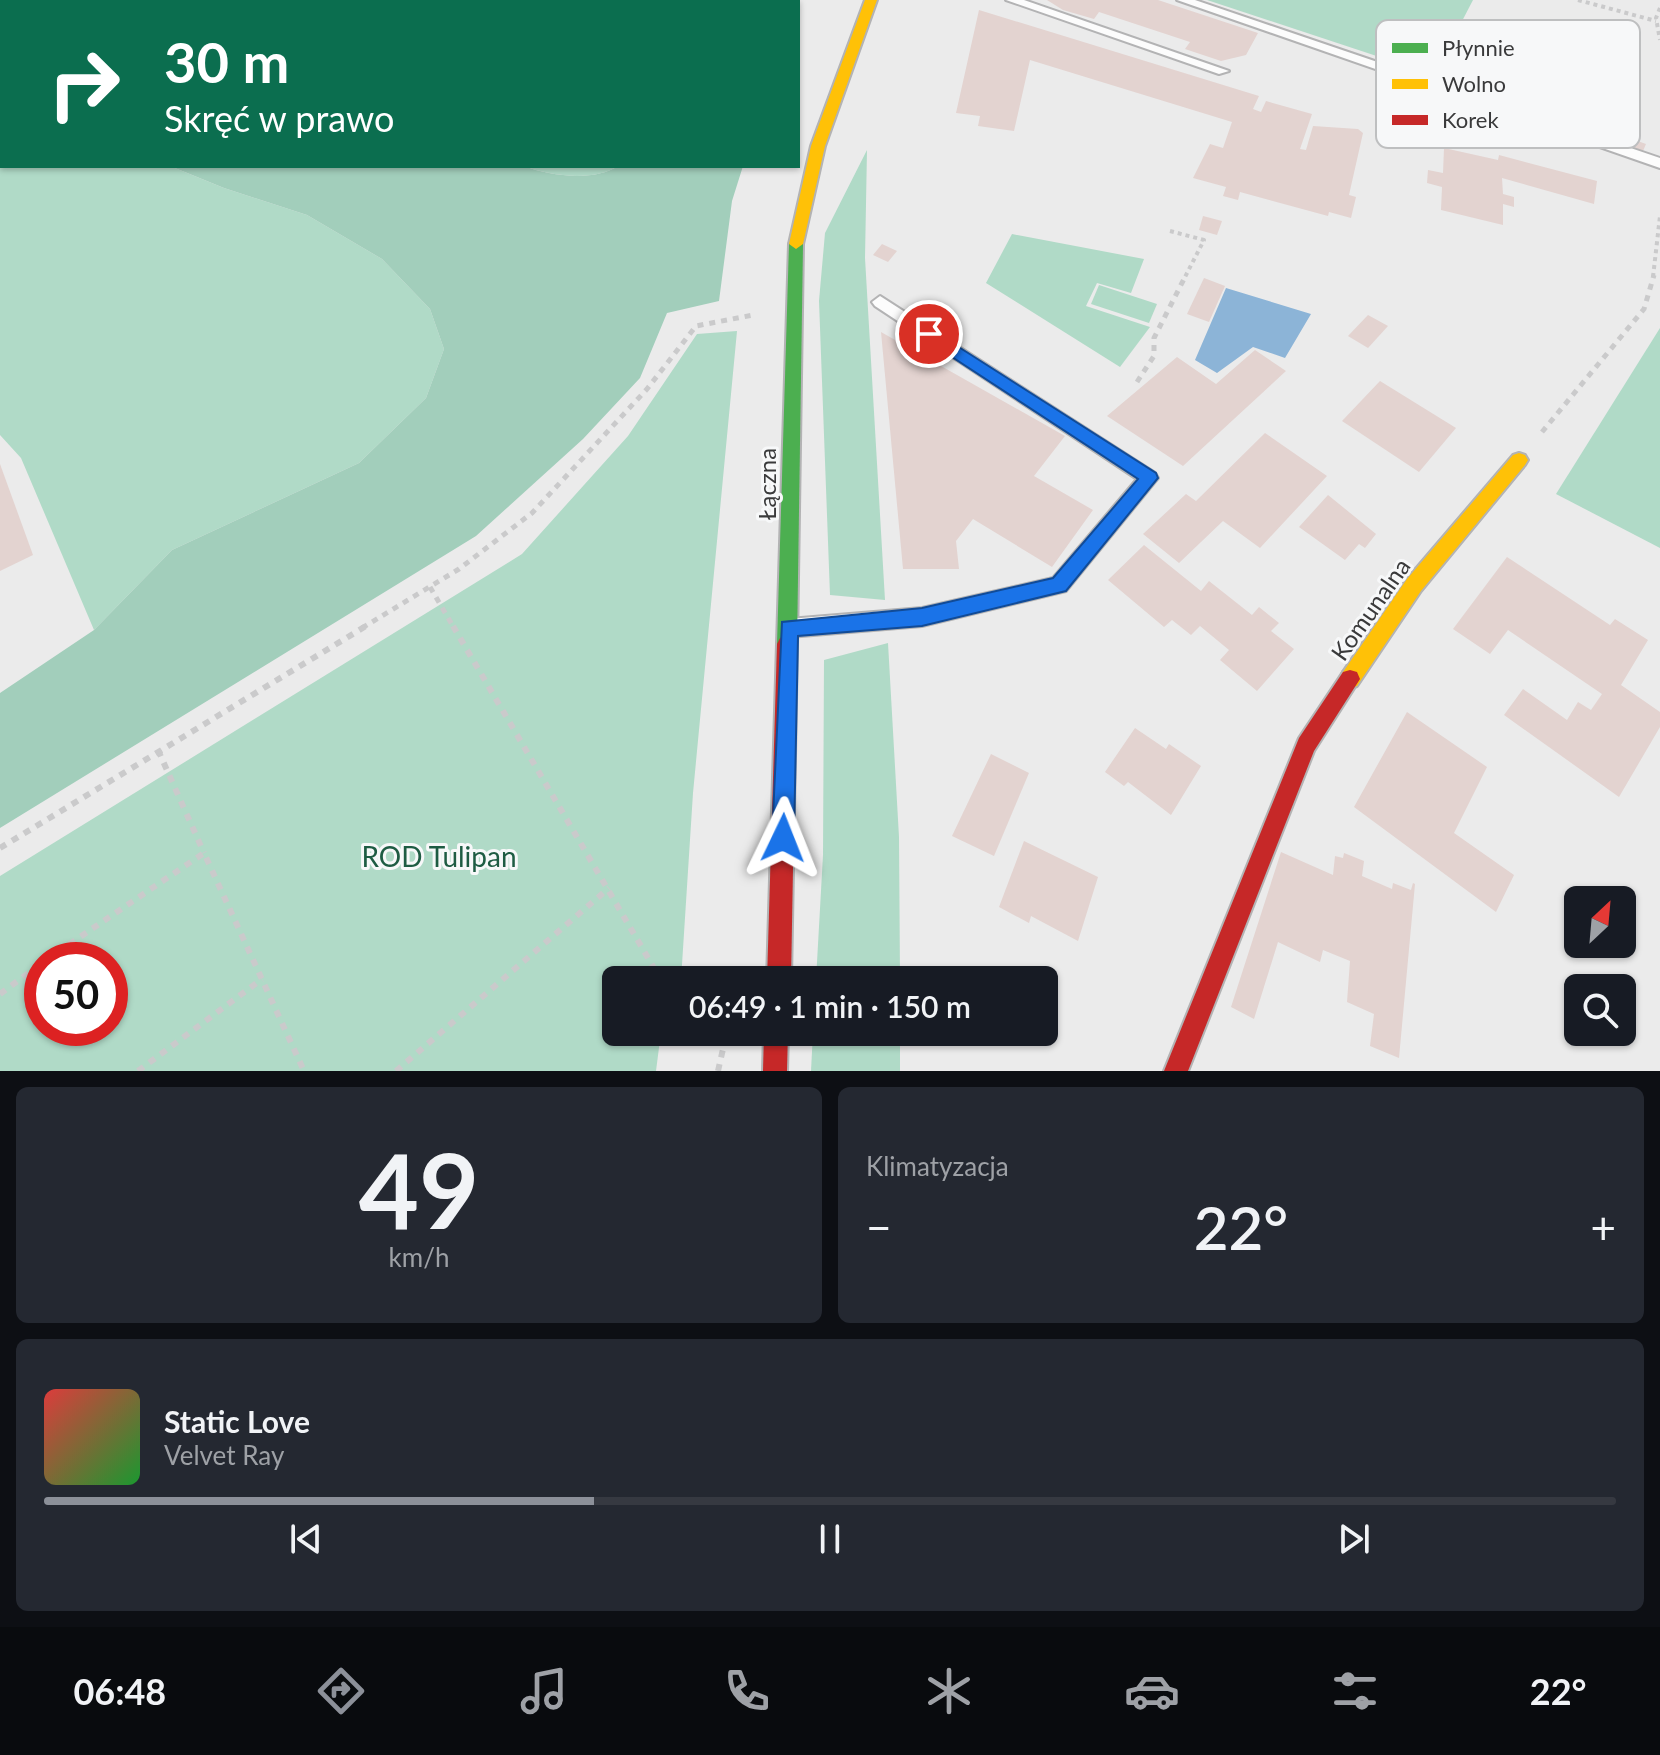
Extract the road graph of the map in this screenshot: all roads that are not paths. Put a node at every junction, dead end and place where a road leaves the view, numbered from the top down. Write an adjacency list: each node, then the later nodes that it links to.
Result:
1 (871, 0): 10 (main road, Łączna)
2 (1012, 0): 5 (lane)
3 (1183, 0): 4 (lane)
4 (1376, 66)
5 (1223, 71)
6 (1616, 148): 7 (lane)
7 (1660, 163)
8 (880, 302): 10 (lane)
9 (1519, 460): 14 (main road, Komunalna)
10 (789, 628): 11 (main road, Łączna)
11 (779, 966)
12 (776, 1046): 13 (main road)
13 (775, 1071)
14 (1176, 1071)

